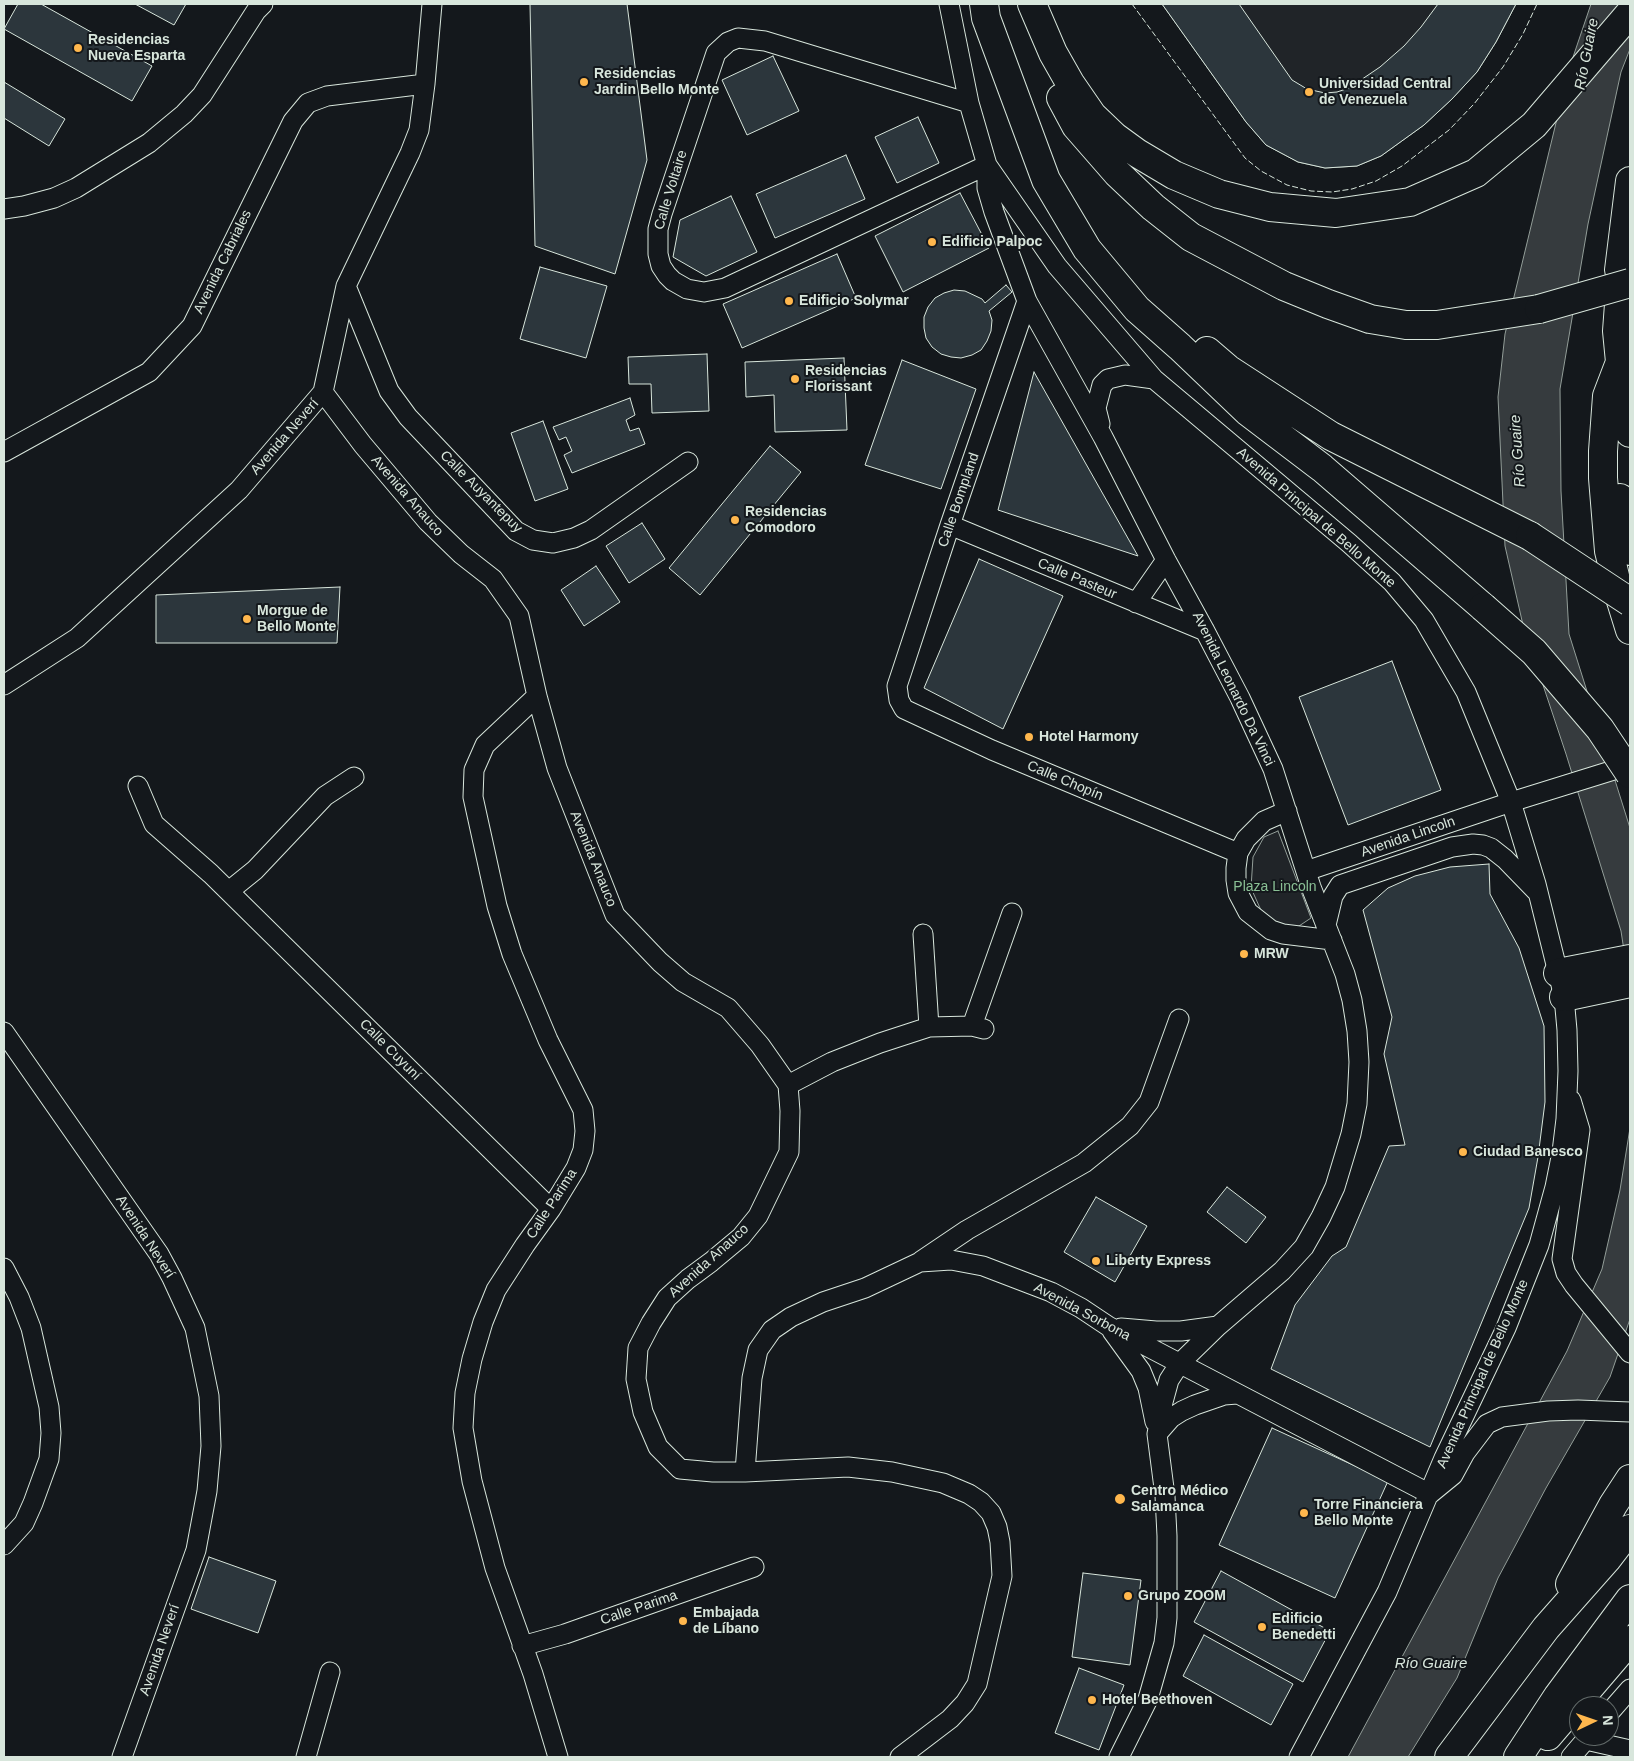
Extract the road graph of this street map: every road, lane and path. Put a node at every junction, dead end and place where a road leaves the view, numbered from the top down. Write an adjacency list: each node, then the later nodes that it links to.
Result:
1 (263, 4): 13 (street)
2 (432, 4): 9 (street, Avenida Neverí)
3 (949, 4): 10 (street, Avenida Principal de Bello Monte)
4 (984, 4): 35 (highway, bridge)
5 (996, 4): 27 (highway, bridge)
6 (1018, 4): 15 (highway, bridge)
7 (1032, 4): 8 (highway)
8 (1630, 13)
9 (425, 84): 14 (street, Avenida Neverí); 22 (street, Avenida Cabriales)
10 (969, 103): 11 (street, Avenida Principal de Bello Monte); 11 (street, Calle Voltaire)
11 (987, 165): 16 (street, Avenida Leonardo Da Vinci); 18 (street, Avenida Principal de Bello Monte)
12 (1630, 181): 15 (highway)
13 (4, 209)
14 (346, 286): 19 (street, Avenida Neverí); 23 (street, Calle Auyantepuy)
15 (1623, 286): 17 (highway)
16 (1027, 301): 21 (street, Avenida Leonardo Da Vinci); 24 (street, Calle Bompland)
17 (1620, 362): 20 (highway); 25 (highway); 29 (highway)
18 (1154, 379): 21 (street); 38 (street, Avenida Principal de Bello Monte)
19 (323, 392): 31 (street, Avenida Neverí); 32 (street, Avenida Anauco)
20 (1630, 432)
21 (1103, 437): 26 (street, Avenida Leonardo Da Vinci)
22 (4, 452)
23 (688, 462)
24 (950, 525): 28 (street, Calle Pasteur); 33 (street, Calle Bompland)
25 (1630, 551)
26 (1166, 560): 28 (street); 30 (street, Avenida Leonardo Da Vinci)
27 (1630, 602)
28 (1136, 603): 30 (street, Calle Pasteur)
29 (1630, 630)
30 (1205, 632): 39 (street, Avenida Leonardo Da Vinci)
31 (4, 685)
32 (537, 696): 53 (street, Avenida Anauco); 55 (street, Calle Parima)
33 (899, 700): 40 (street, Calle Chopín)
34 (1630, 765): 38 (street, Avenida Lincoln)
35 (1630, 774)
36 (354, 777): 42 (street)
37 (138, 786): 42 (street, Calle Cuyuní)
38 (1511, 802): 41 (street, Avenida Lincoln); 43 (street, Avenida Principal de Bello Monte)
39 (1287, 811): 40 (street); 41 (street, Avenida Leonardo Da Vinci)
40 (1238, 854): 45 (street)
41 (1306, 871): 45 (street, Avenida Leonardo Da Vinci)
42 (229, 891): 55 (street, Calle Cuyuní)
43 (1538, 894): 45 (street); 48 (street, Avenida Principal de Bello Monte)
44 (1012, 913): 51 (street)
45 (1329, 933): 59 (street, Avenida Leonardo Da Vinci)
46 (923, 934): 51 (street)
47 (1630, 959): 48 (highway)
48 (1567, 984): 49 (highway); 54 (street, Avenida Principal de Bello Monte)
49 (1630, 984)
50 (1179, 1019): 56 (street)
51 (929, 1027): 53 (street)
52 (4, 1032): 81 (street, Avenida Neverí)
53 (788, 1085): 65 (street, Avenida Anauco)
54 (1567, 1087): 60 (street); 67 (street, Avenida Principal de Bello Monte)
55 (551, 1209): 74 (street, Calle Parima)
56 (920, 1262): 58 (street, Avenida Sorbona); 65 (street, Avenida Sorbona)
57 (4, 1268): 69 (street)
58 (1108, 1326): 59 (street); 61 (street, Avenida Sorbona); 64 (street)
59 (1218, 1326): 61 (street, Avenida Leonardo Da Vinci)
60 (1630, 1353)
61 (1180, 1363): 62 (street, Avenida Sorbona); 64 (street, Avenida Leonardo Da Vinci)
62 (1237, 1394): 64 (street); 67 (street, Avenida Sorbona)
63 (1629, 1412): 67 (street)
64 (1157, 1434): 85 (street)
65 (745, 1472): 84 (street, Avenida Anauco)
66 (1630, 1479): 72 (highway)
67 (1430, 1494): 86 (street, Avenida Principal de Bello Monte)
68 (1630, 1529): 72 (highway)
69 (4, 1545)
70 (754, 1567): 74 (street, Calle Parima)
71 (1630, 1599): 73 (highway)
72 (1546, 1628): 87 (highway)
73 (1624, 1635): 88 (highway); 89 (highway)
74 (522, 1646): 83 (street, Calle Parima)
75 (330, 1672): 82 (street)
76 (1630, 1689): 77 (street)
77 (1619, 1702)
78 (1580, 1746): 90 (street)
79 (1616, 1746): 80 (street)
80 (1630, 1750)
81 (122, 1757)
82 (306, 1757)
83 (558, 1757)
84 (900, 1757)
85 (1118, 1757)
86 (1299, 1757)
87 (1449, 1757)
88 (1518, 1757)
89 (1529, 1757)
90 (1571, 1757)

